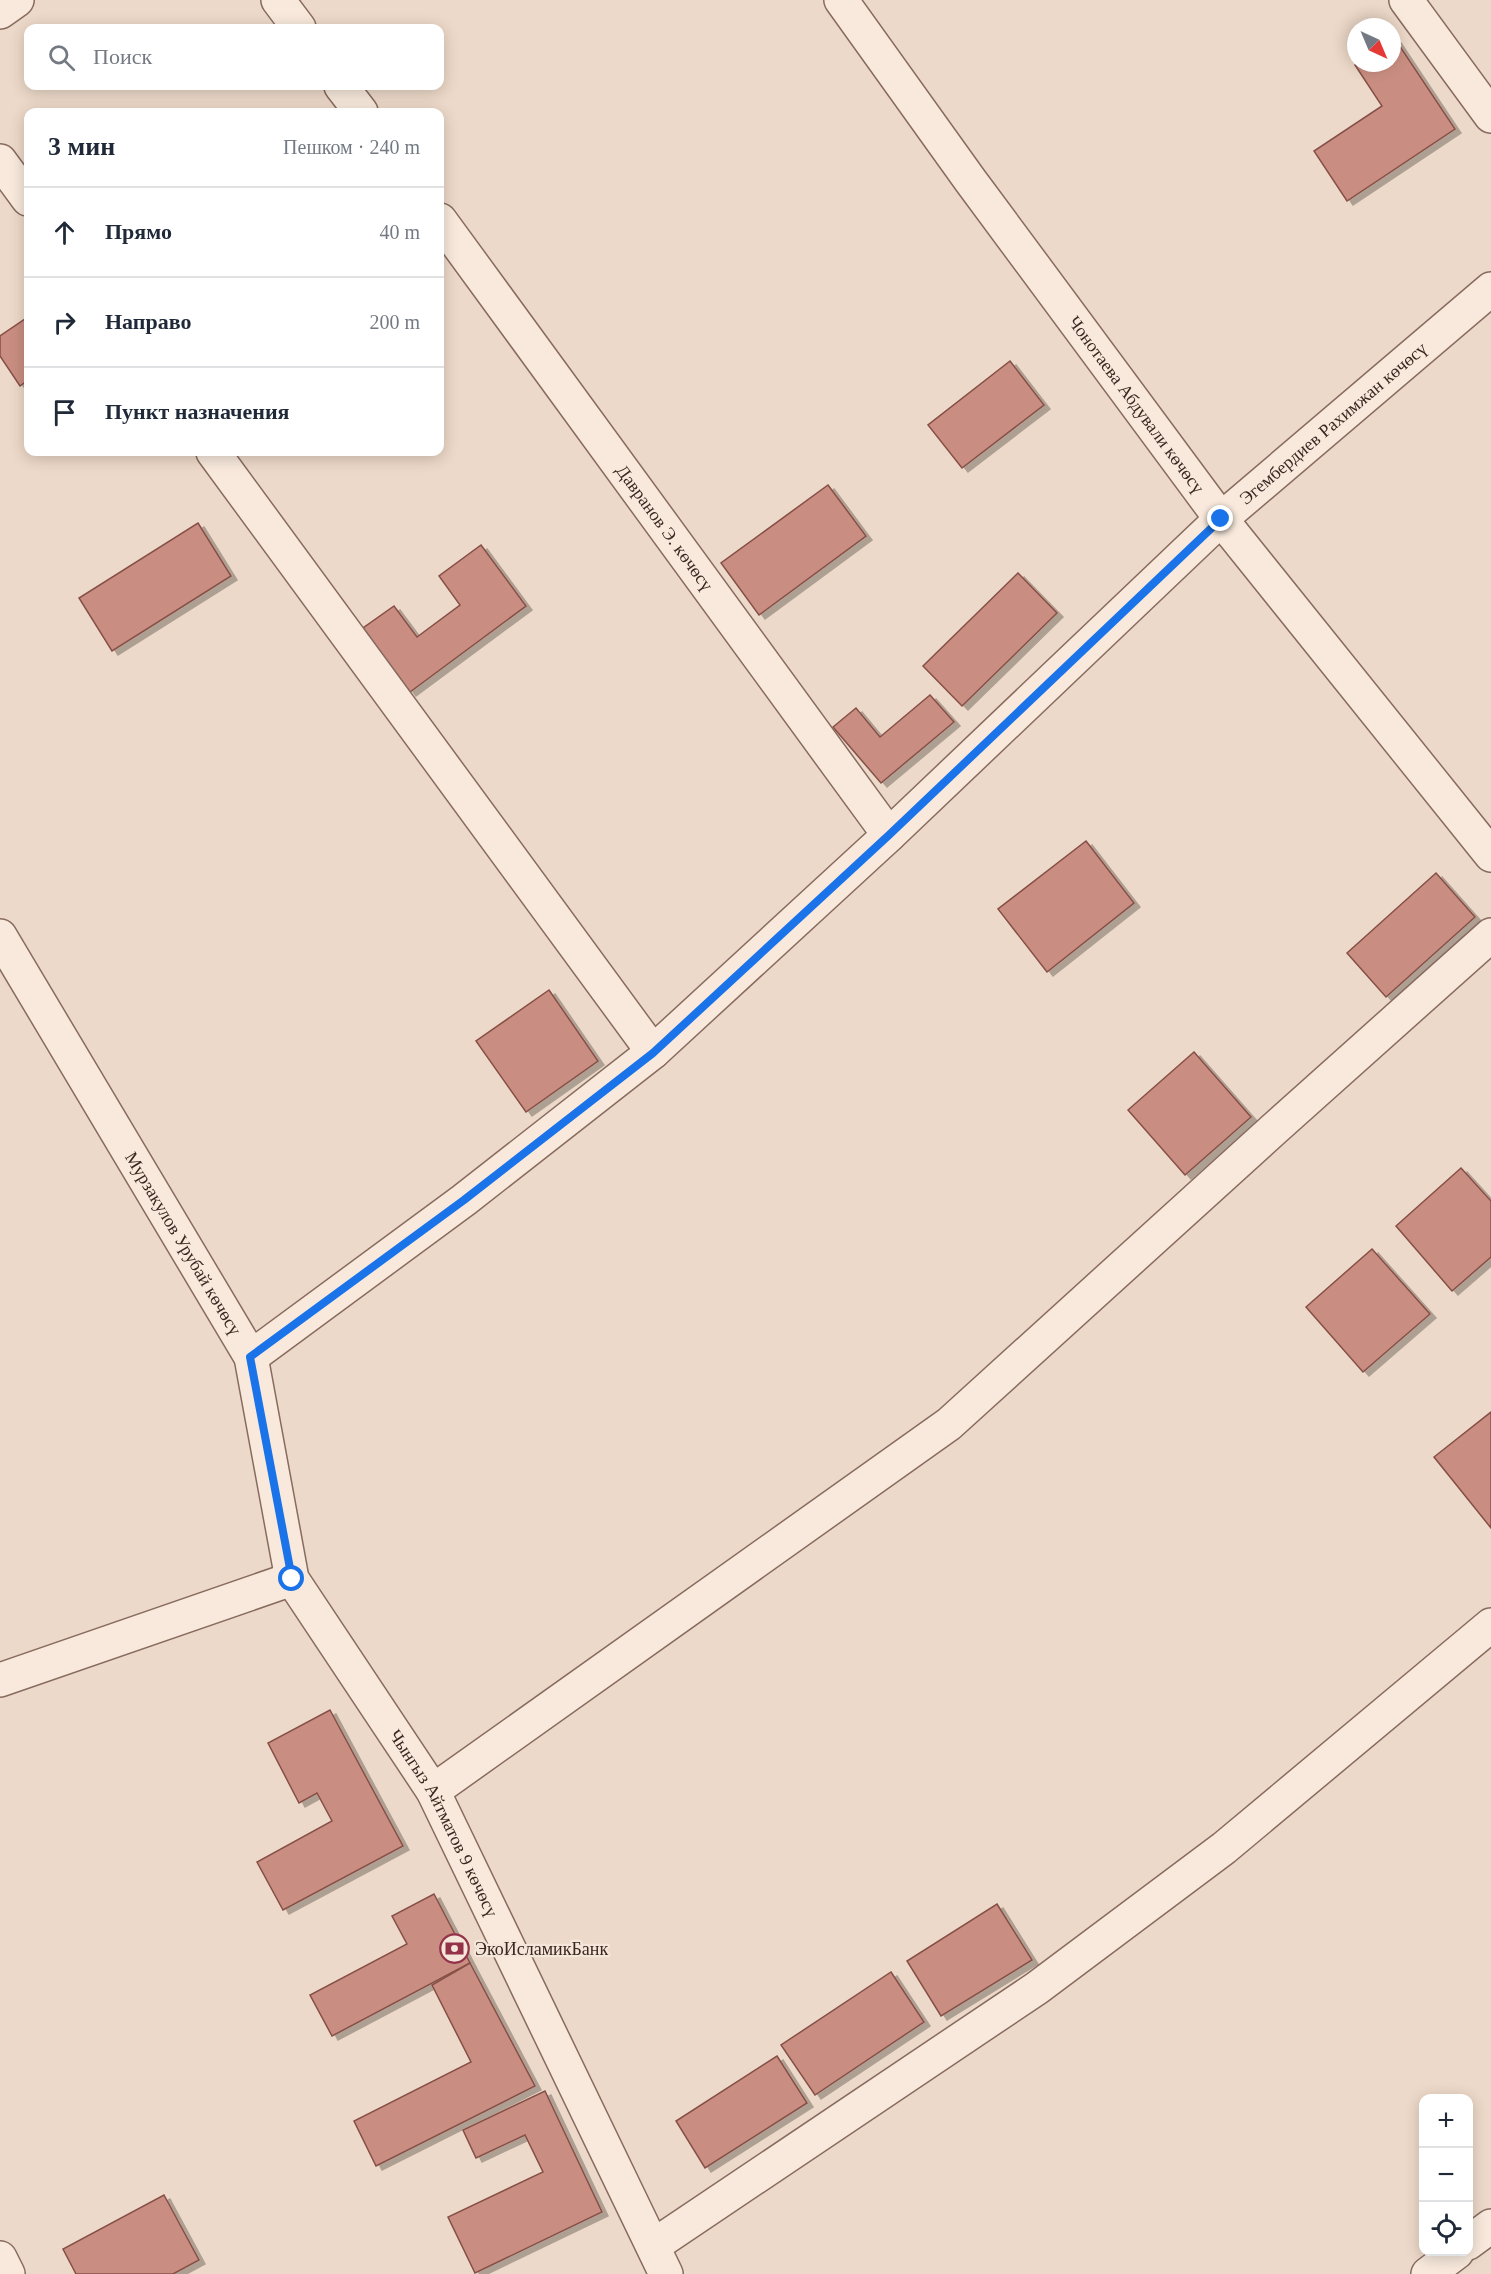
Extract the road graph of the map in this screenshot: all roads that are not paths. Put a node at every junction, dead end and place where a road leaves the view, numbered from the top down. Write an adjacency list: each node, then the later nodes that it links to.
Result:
1 (17, 0): 5 (street)
2 (279, 0): 6 (street)
3 (841, 0): 15 (street, Чонотаева Абдували көчөсү)
4 (1406, 0): 9 (street)
5 (0, 12)
6 (296, 24)
7 (344, 90): 8 (street)
8 (358, 108)
9 (1491, 116)
10 (0, 160): 11 (street)
11 (24, 194)
12 (444, 225): 16 (street, Давранов Э. көчөсү)
13 (1491, 289): 15 (street, Эгембердиев Рахимжан көчөсү)
14 (216, 456): 20 (street)
15 (1221, 519): 16 (street, Эгембердиев Рахимжан көчөсү); 17 (street, Чонотаева Абдували көчөсү)
16 (889, 835): 20 (street, Эгембердиев Рахимжан көчөсү)
17 (1491, 855)
18 (1491, 935): 25 (street)
19 (0, 936): 21 (street, Мурзакулов Урубай көчөсү)
20 (653, 1053): 21 (street, Эгембердиев Рахимжан көчөсү)
21 (250, 1357): 22 (street, Мурзакулов Урубай көчөсү)
22 (292, 1579): 24 (street); 25 (street, Чынгыз Айтматов 9 көчөсү)
23 (1491, 1625): 30 (street)
24 (3, 1673)
25 (432, 1791): 30 (street, Чынгыз Айтматов 9 көчөсү)
26 (1491, 2226): 27 (street)
27 (1473, 2239)
28 (1452, 2256): 32 (street)
29 (0, 2258): 31 (street)
30 (660, 2260)
31 (8, 2274)
32 (1428, 2274)

